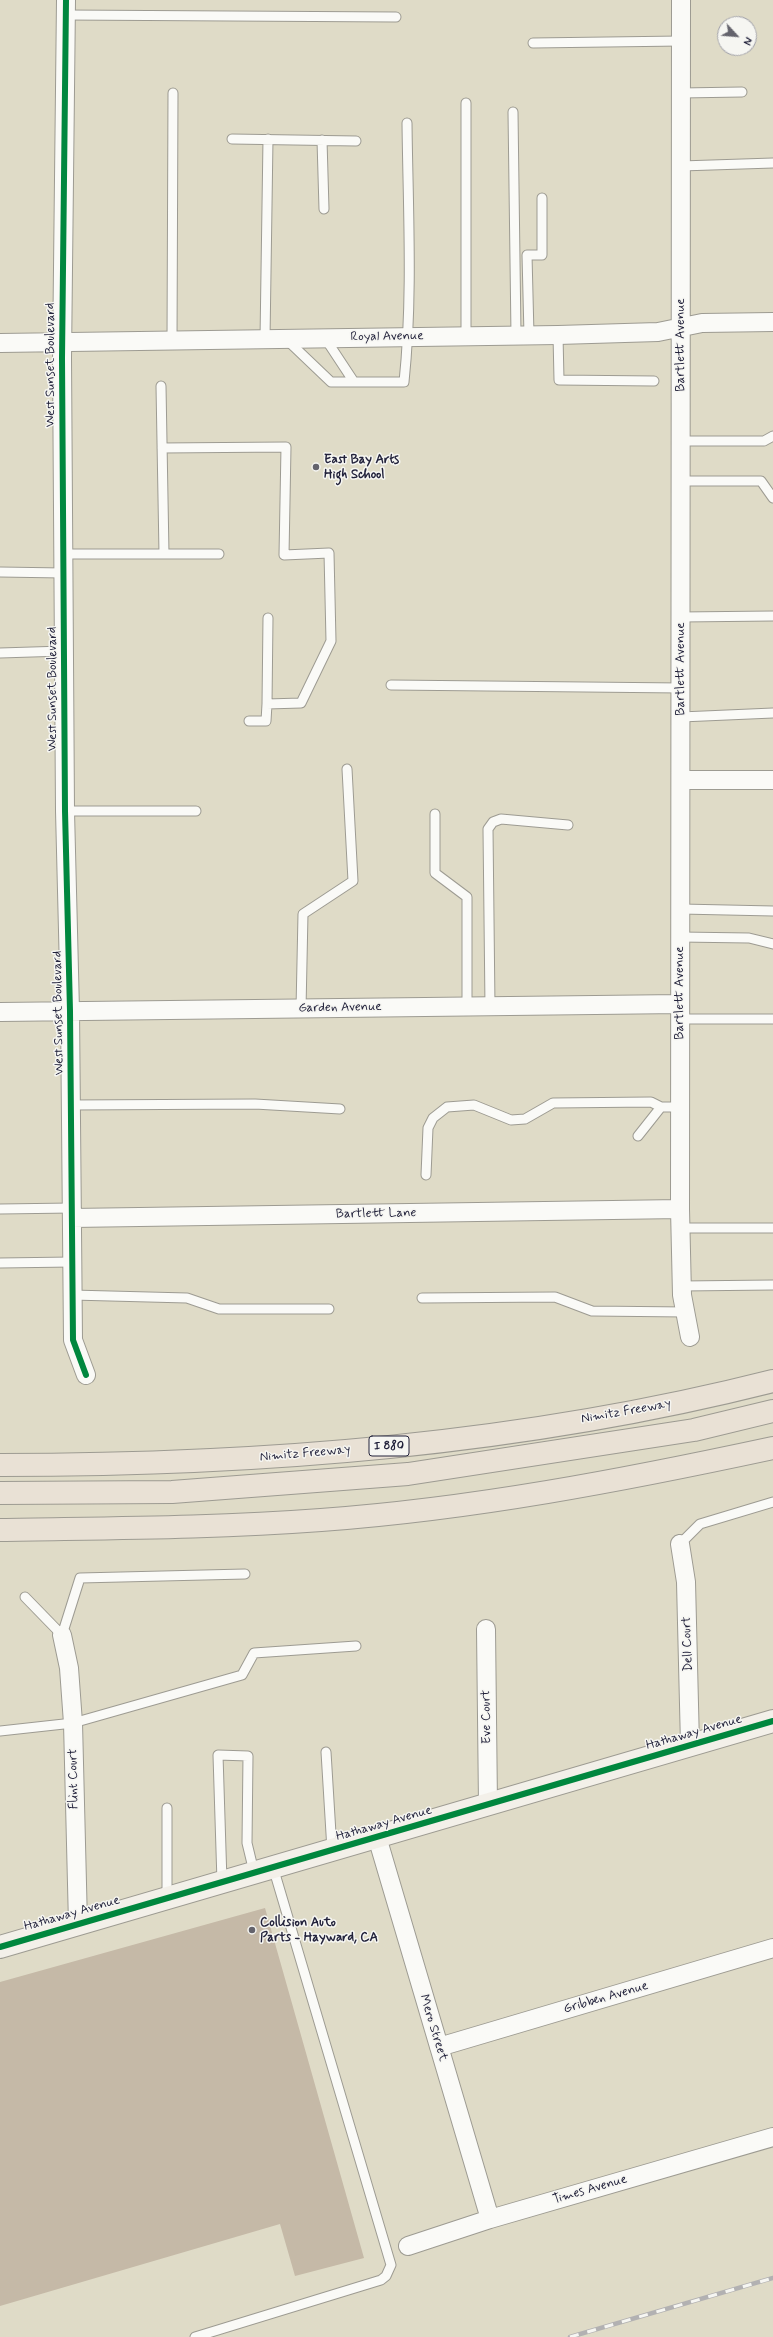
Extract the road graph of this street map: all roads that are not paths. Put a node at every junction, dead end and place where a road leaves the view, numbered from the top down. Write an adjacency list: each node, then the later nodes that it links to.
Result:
1 (681, 0): 4 (street, Bartlett Avenue)
2 (66, 8): 3 (lane); 30 (street, West Sunset Boulevard)
3 (396, 17)
4 (681, 42): 5 (lane); 8 (street, Bartlett Avenue)
5 (533, 43)
6 (742, 92): 8 (lane)
7 (174, 93): 29 (lane)
8 (681, 93): 17 (street, Bartlett Avenue)
9 (466, 103): 25 (lane)
10 (514, 112): 22 (lane)
11 (407, 123): 24 (lane)
12 (232, 139): 13 (lane)
13 (268, 140): 14 (lane); 27 (lane)
14 (322, 140): 15 (lane); 19 (lane)
15 (356, 141)
16 (773, 163): 17 (lane)
17 (681, 166): 21 (street, Bartlett Avenue)
18 (542, 198): 22 (lane)
19 (324, 209)
20 (773, 322): 21 (street, Royal Avenue)
21 (681, 327): 23 (street, Royal Avenue); 36 (street, Bartlett Avenue)
22 (523, 335): 23 (street, Royal Avenue); 25 (street, Royal Avenue)
23 (558, 335): 32 (lane)
24 (409, 336): 25 (street, Royal Avenue); 26 (street, Royal Avenue); 33 (lane)
25 (466, 336)
26 (325, 338): 28 (street, Royal Avenue); 33 (lane)
27 (265, 339): 28 (street, Royal Avenue); 29 (street, Royal Avenue)
28 (286, 339): 33 (lane)
29 (172, 340): 30 (street, Royal Avenue)
30 (62, 342): 31 (street, Royal Avenue); 40 (street, West Sunset Boulevard)
31 (0, 343)
32 (654, 381)
33 (354, 382)
34 (161, 386): 37 (lane)
35 (773, 436): 36 (lane)
36 (681, 441): 38 (street, Bartlett Avenue)
37 (162, 448): 41 (lane); 52 (lane)
38 (681, 481): 39 (lane); 46 (street, Bartlett Avenue)
39 (773, 498)
40 (63, 554): 41 (lane); 44 (street, West Sunset Boulevard)
41 (164, 554): 42 (lane)
42 (219, 554)
43 (0, 572): 44 (lane)
44 (63, 573): 48 (street, West Sunset Boulevard)
45 (773, 616): 46 (lane)
46 (681, 617): 51 (street, Bartlett Avenue)
47 (268, 618): 52 (lane)
48 (64, 651): 49 (lane); 59 (street, West Sunset Boulevard)
49 (0, 653)
50 (391, 686): 51 (lane)
51 (681, 688): 54 (street, Bartlett Avenue)
52 (267, 704): 55 (lane)
53 (773, 713): 54 (lane)
54 (681, 717): 57 (street, Bartlett Avenue)
55 (249, 721)
56 (347, 769): 69 (lane)
57 (681, 780): 58 (street); 63 (street, Bartlett Avenue)
58 (773, 780)
59 (65, 811): 60 (lane); 70 (street, West Sunset Boulevard)
60 (196, 811)
61 (435, 814): 67 (lane)
62 (568, 825): 68 (lane)
63 (680, 909): 64 (lane); 65 (street, Bartlett Avenue)
64 (773, 911)
65 (680, 937): 66 (lane); 72 (street, Bartlett Avenue)
66 (773, 944)
67 (467, 1007): 68 (street, Garden Avenue); 69 (street, Garden Avenue)
68 (490, 1007): 72 (street, Garden Avenue)
69 (300, 1009): 70 (street, Garden Avenue)
70 (70, 1011): 71 (street, Garden Avenue); 74 (street, West Sunset Boulevard)
71 (0, 1012)
72 (680, 1012): 73 (lane); 76 (street, Bartlett Avenue)
73 (773, 1019)
74 (71, 1105): 77 (lane); 82 (street, West Sunset Boulevard)
75 (661, 1107): 76 (lane); 78 (lane); 79 (lane)
76 (680, 1107): 80 (street, Bartlett Avenue)
77 (340, 1109)
78 (638, 1136)
79 (426, 1175)
80 (680, 1209): 82 (street, Bartlett Lane); 83 (street, Bartlett Avenue)
81 (0, 1210): 82 (lane)
82 (72, 1213): 85 (street, West Sunset Boulevard)
83 (681, 1228): 84 (lane); 88 (street, Bartlett Avenue)
84 (773, 1228)
85 (72, 1262): 86 (lane); 89 (street, West Sunset Boulevard)
86 (0, 1263)
87 (773, 1285): 88 (lane)
88 (682, 1286): 92 (street, Bartlett Avenue)
89 (72, 1295): 91 (lane); 94 (street, West Sunset Boulevard)
90 (422, 1298): 92 (lane)
91 (328, 1309)
92 (686, 1312): 93 (street, Bartlett Avenue)
93 (690, 1337)
94 (86, 1375)
95 (773, 1381): 98 (highway, Nimitz Freeway / I 880)
96 (773, 1411): 99 (highway, I 880)
97 (773, 1448): 101 (highway)
98 (0, 1465)
99 (0, 1493)
100 (773, 1502): 102 (lane)
101 (0, 1530)
102 (680, 1544): 111 (street, Dell Court)
103 (244, 1574): 106 (lane)
104 (25, 1597): 106 (lane)
105 (486, 1629): 113 (street, Eve Court)
106 (62, 1636): 109 (street, Flint Court)
107 (356, 1646): 109 (lane)
108 (773, 1721): 111 (street, Hathaway Avenue)
109 (72, 1723): 110 (lane); 120 (street, Flint Court)
110 (0, 1731)
111 (690, 1745): 113 (street, Hathaway Avenue)
112 (326, 1752): 116 (lane)
113 (488, 1805): 115 (street, Hathaway Avenue)
114 (167, 1808): 119 (lane)
115 (377, 1837): 116 (street, Hathaway Avenue); 123 (street, Mero Street)
116 (332, 1850): 117 (street, Hathaway Avenue)
117 (264, 1870): 118 (street, Hathaway Avenue); 118 (lane); 127 (lane)
118 (222, 1882): 119 (street, Hathaway Avenue)
119 (167, 1898): 120 (street, Hathaway Avenue)
120 (78, 1924): 121 (street, Hathaway Avenue)
121 (0, 1947)
122 (773, 1948): 123 (street, Gribben Avenue)
123 (439, 2047): 125 (street, Mero Street)
124 (773, 2137): 125 (street, Times Avenue)
125 (490, 2219): 126 (street, Times Avenue)
126 (408, 2246)
127 (195, 2337)

